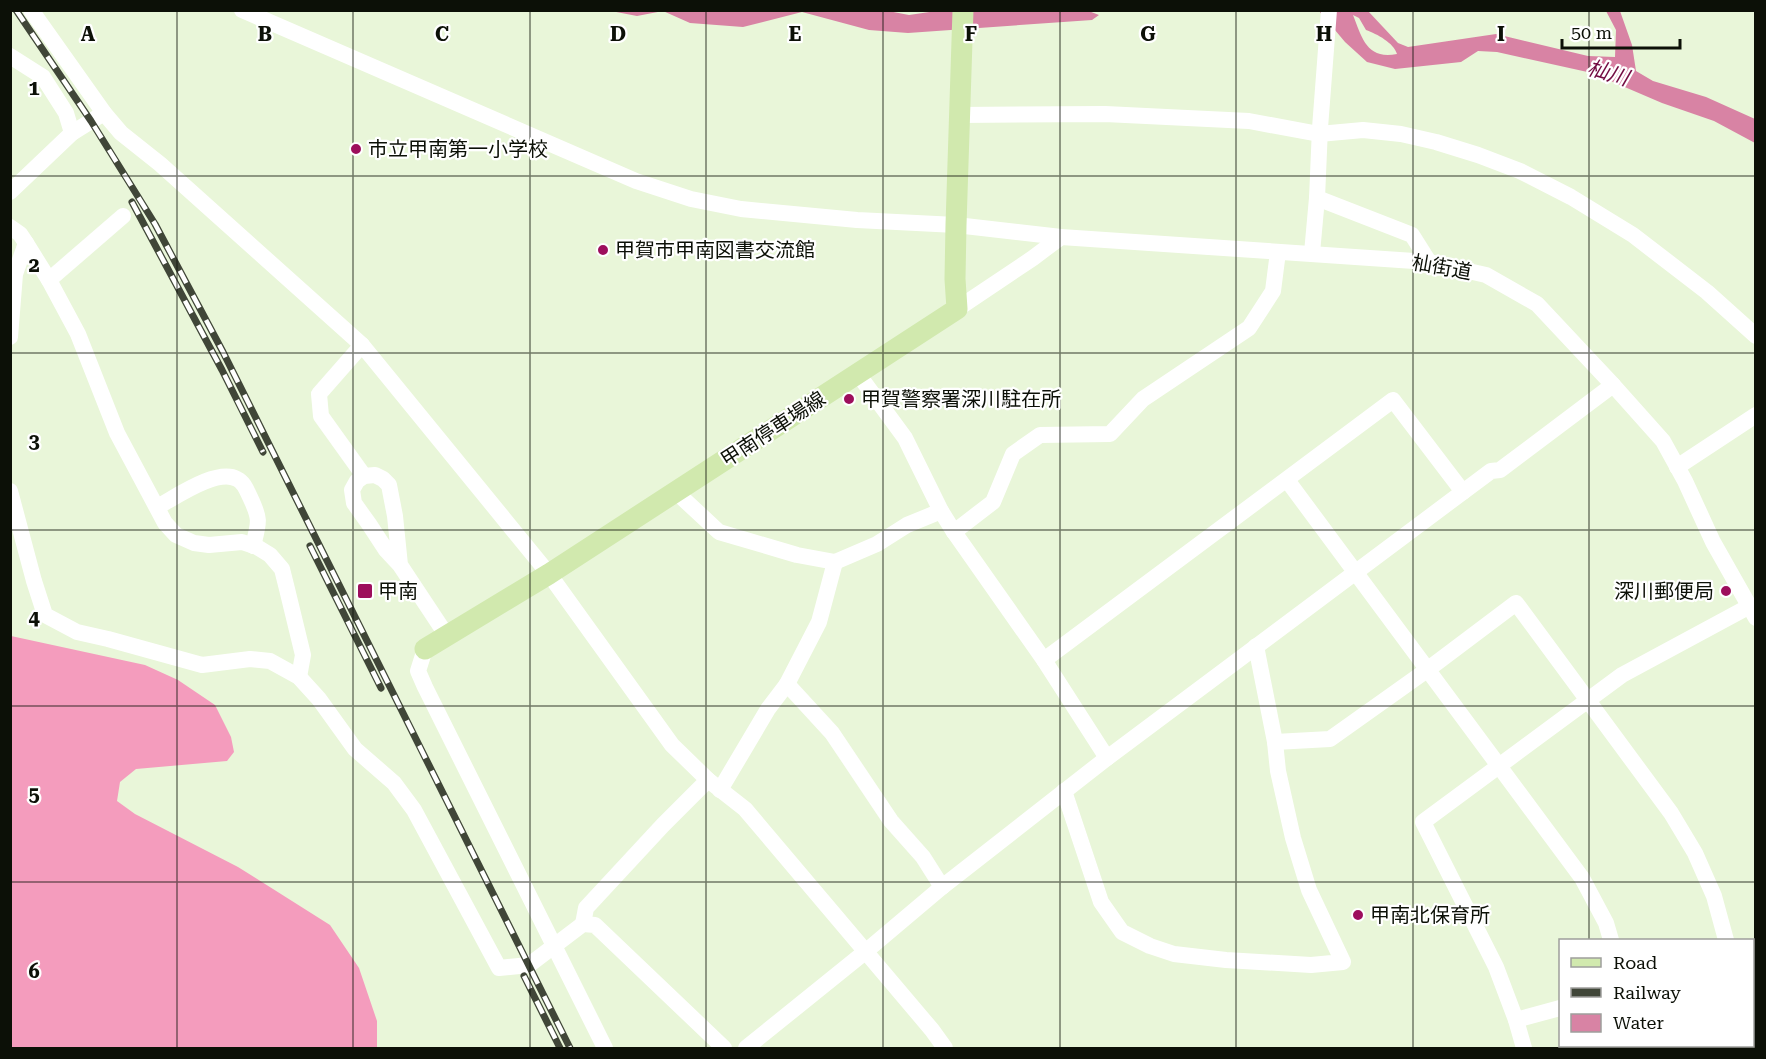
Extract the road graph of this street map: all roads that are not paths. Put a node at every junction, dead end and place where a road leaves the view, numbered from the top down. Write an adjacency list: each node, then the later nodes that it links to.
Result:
1 (31, 10): 7 (street)
2 (242, 10): 13 (street, 杣街道)
3 (963, 10): 6 (main road)
4 (1329, 10): 8 (street)
5 (10, 56): 9 (street)
6 (960, 108): 8 (street); 13 (main road)
7 (104, 112): 9 (street); 24 (street)
8 (1320, 131): 11 (street); 22 (street)
9 (72, 133): 10 (street)
10 (10, 192)
11 (1317, 198): 18 (street); 19 (street)
12 (123, 216): 20 (street)
13 (956, 225): 15 (street, 杣街道); 21 (main road)
14 (10, 227): 16 (street)
15 (1061, 237): 17 (street, 杣街道); 21 (street)
16 (26, 243): 20 (street); 23 (street)
17 (1278, 252): 18 (street, 杣街道); 38 (street)
18 (1312, 253): 19 (street, 杣街道)
19 (1429, 262): 26 (street, 杣街道)
20 (49, 280): 34 (street)
21 (957, 309): 25 (main road, 甲南停車場線)
22 (1755, 336)
23 (10, 337)
24 (362, 345): 29 (street); 43 (street)
25 (858, 374): 32 (main road, 甲南停車場線); 35 (street)
26 (1613, 385): 28 (street, 杣街道); 33 (street)
27 (1755, 415): 28 (street)
28 (1677, 467): 44 (street, 杣街道)
29 (364, 476): 36 (street); 37 (street)
30 (1287, 480): 33 (street); 42 (street); 48 (street)
31 (10, 491): 50 (street)
32 (676, 492): 40 (street); 43 (main road, 甲南停車場線)
33 (1463, 492): 42 (street)
34 (157, 507): 39 (street); 39 (street)
35 (941, 511): 38 (street); 40 (street)
36 (395, 521): 37 (street); 41 (street)
37 (372, 529): 41 (street)
38 (954, 532): 48 (street)
39 (253, 546): 50 (street)
40 (835, 562): 51 (street)
41 (400, 565): 45 (street)
42 (1356, 571): 46 (street); 49 (street)
43 (549, 574): 45 (main road, 甲南停車場線); 56 (street)
44 (1753, 612): 52 (street)
45 (447, 636): 47 (main road, 甲南停車場線)
46 (1256, 646): 53 (street); 54 (street)
47 (425, 649): 62 (street)
48 (1044, 660): 54 (street)
49 (1427, 670): 52 (street); 53 (street); 55 (street)
50 (299, 677): 62 (street)
51 (787, 684): 56 (street); 58 (street)
52 (1588, 700): 55 (street); 61 (street)
53 (1275, 742): 57 (street)
54 (1107, 758): 57 (street)
55 (1500, 766): 60 (street); 65 (street)
56 (714, 785): 59 (street); 63 (street)
57 (1064, 791): 58 (street)
58 (942, 886): 63 (street)
59 (583, 924): 62 (street); 67 (street)
60 (1611, 939)
61 (1726, 939)
62 (554, 946): 66 (street)
63 (865, 952): 68 (street); 69 (street)
64 (1559, 1008): 65 (street)
65 (1516, 1020): 70 (street)
66 (605, 1048)
67 (724, 1048)
68 (746, 1048)
69 (945, 1048)
70 (1524, 1048)

